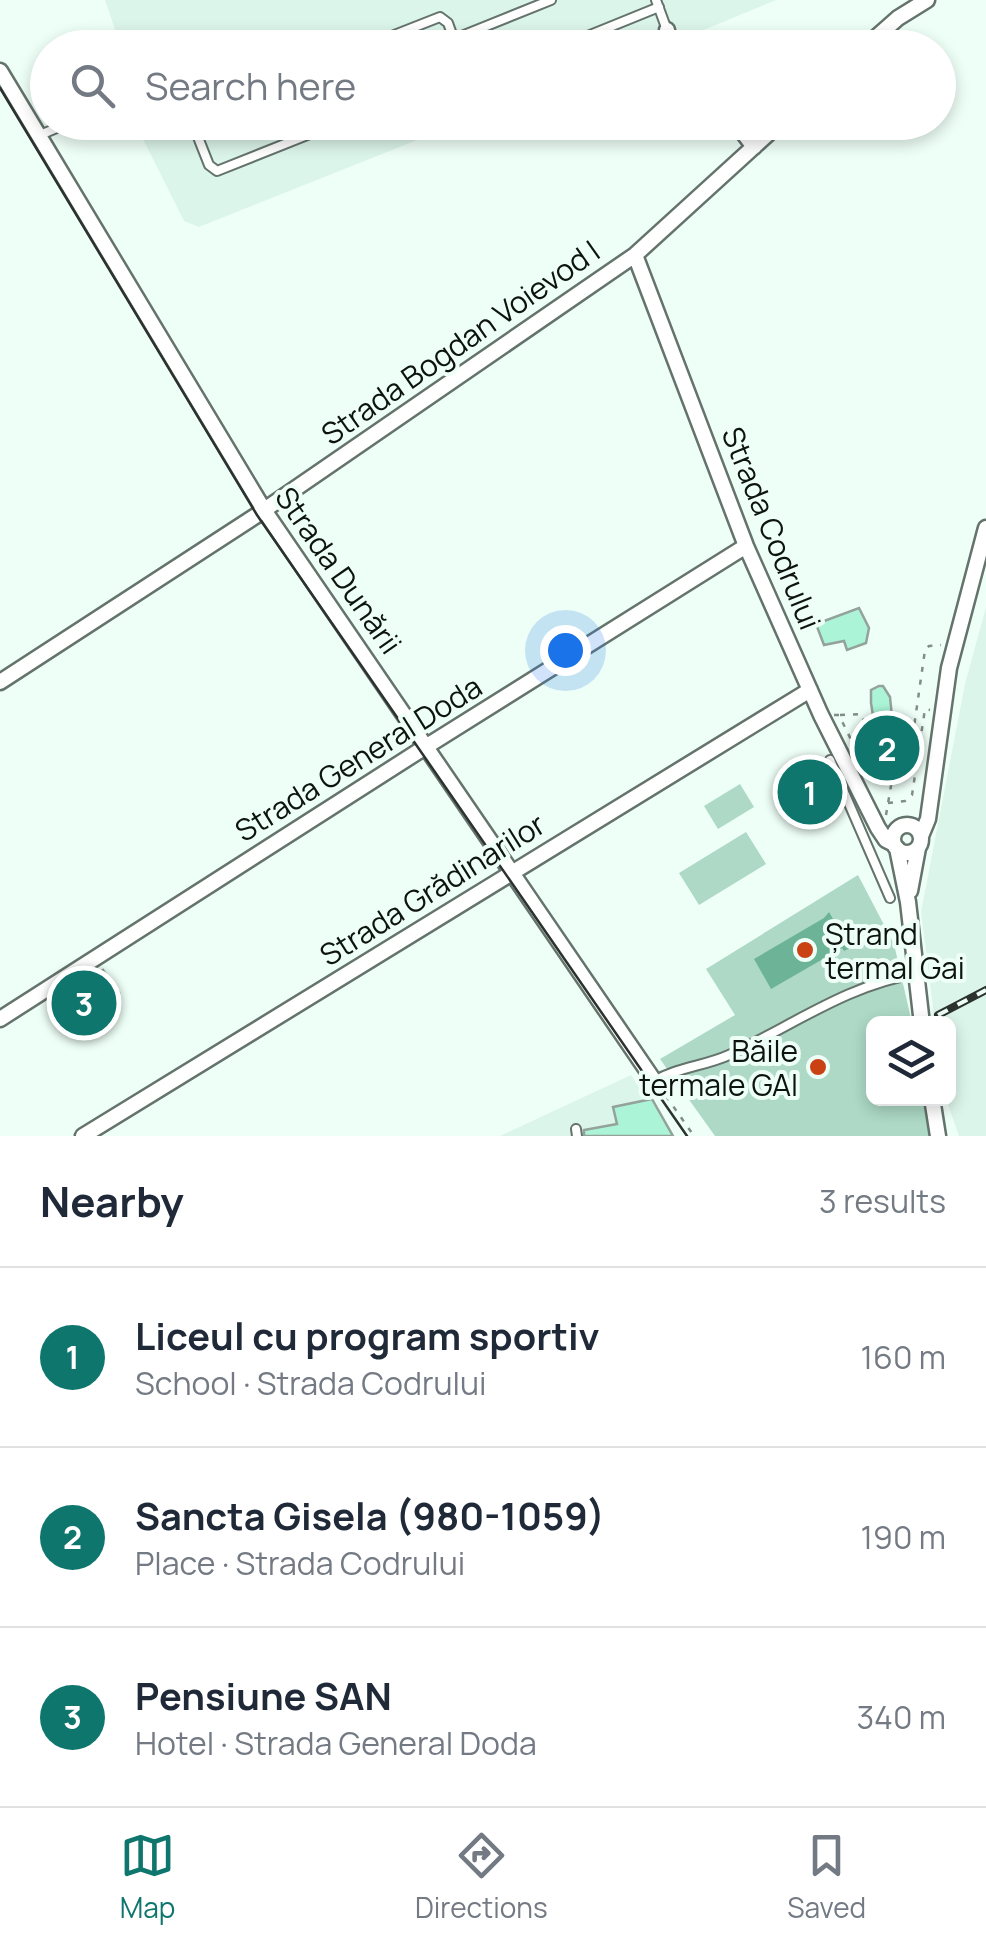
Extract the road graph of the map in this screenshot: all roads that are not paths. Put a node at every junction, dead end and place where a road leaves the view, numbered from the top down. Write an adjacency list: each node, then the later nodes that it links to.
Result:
1 (551, 0): 6 (lane)
2 (927, 0): 9 (street)
3 (657, 3): 7 (lane); 8 (lane)
4 (407, 30): 5 (lane)
5 (451, 30)
6 (485, 30)
7 (598, 30)
8 (667, 30)
9 (884, 30)
10 (0, 71): 11 (street, Strada Dunării)
11 (30, 120)
12 (42, 140): 19 (street, Strada Dunării)
13 (199, 140): 14 (lane)
14 (294, 140)
15 (749, 140): 17 (street)
16 (762, 140): 17 (street, Strada Bogdan Voievod I)
17 (754, 147): 18 (street, Strada Bogdan Voievod I)
18 (635, 255): 19 (street, Strada Bogdan Voievod I); 21 (street, Strada Codrului)
19 (264, 510): 22 (street, Strada Bogdan Voievod I); 24 (street, Strada Dunării)
20 (986, 528): 26 (street)
21 (746, 546): 23 (street, Strada Codrului); 24 (street, Strada General Doda)
22 (0, 682)
23 (810, 690): 27 (street, Strada Codrului); 32 (street, Strada Grădinarilor)
24 (427, 745): 32 (street, Strada Dunării); 37 (street, Strada General Doda)
25 (830, 760): 28 (lane)
26 (929, 802): 29 (street); 30 (street)
27 (879, 819): 28 (lane); 29 (street); 31 (street, Strada Codrului)
28 (856, 825): 33 (lane)
29 (903, 826): 30 (street); 31 (street)
30 (919, 842): 31 (street); 34 (street)
31 (895, 846): 34 (street)
32 (513, 871): 38 (street, Strada Dunării); 40 (street, Strada Grădinarilor)
33 (890, 898)
34 (908, 902): 35 (street)
35 (916, 974): 36 (street); 38 (lane)
36 (921, 1016)
37 (0, 1019)
38 (656, 1083)
39 (933, 1106): 41 (street)
40 (83, 1136)
41 (938, 1136)

